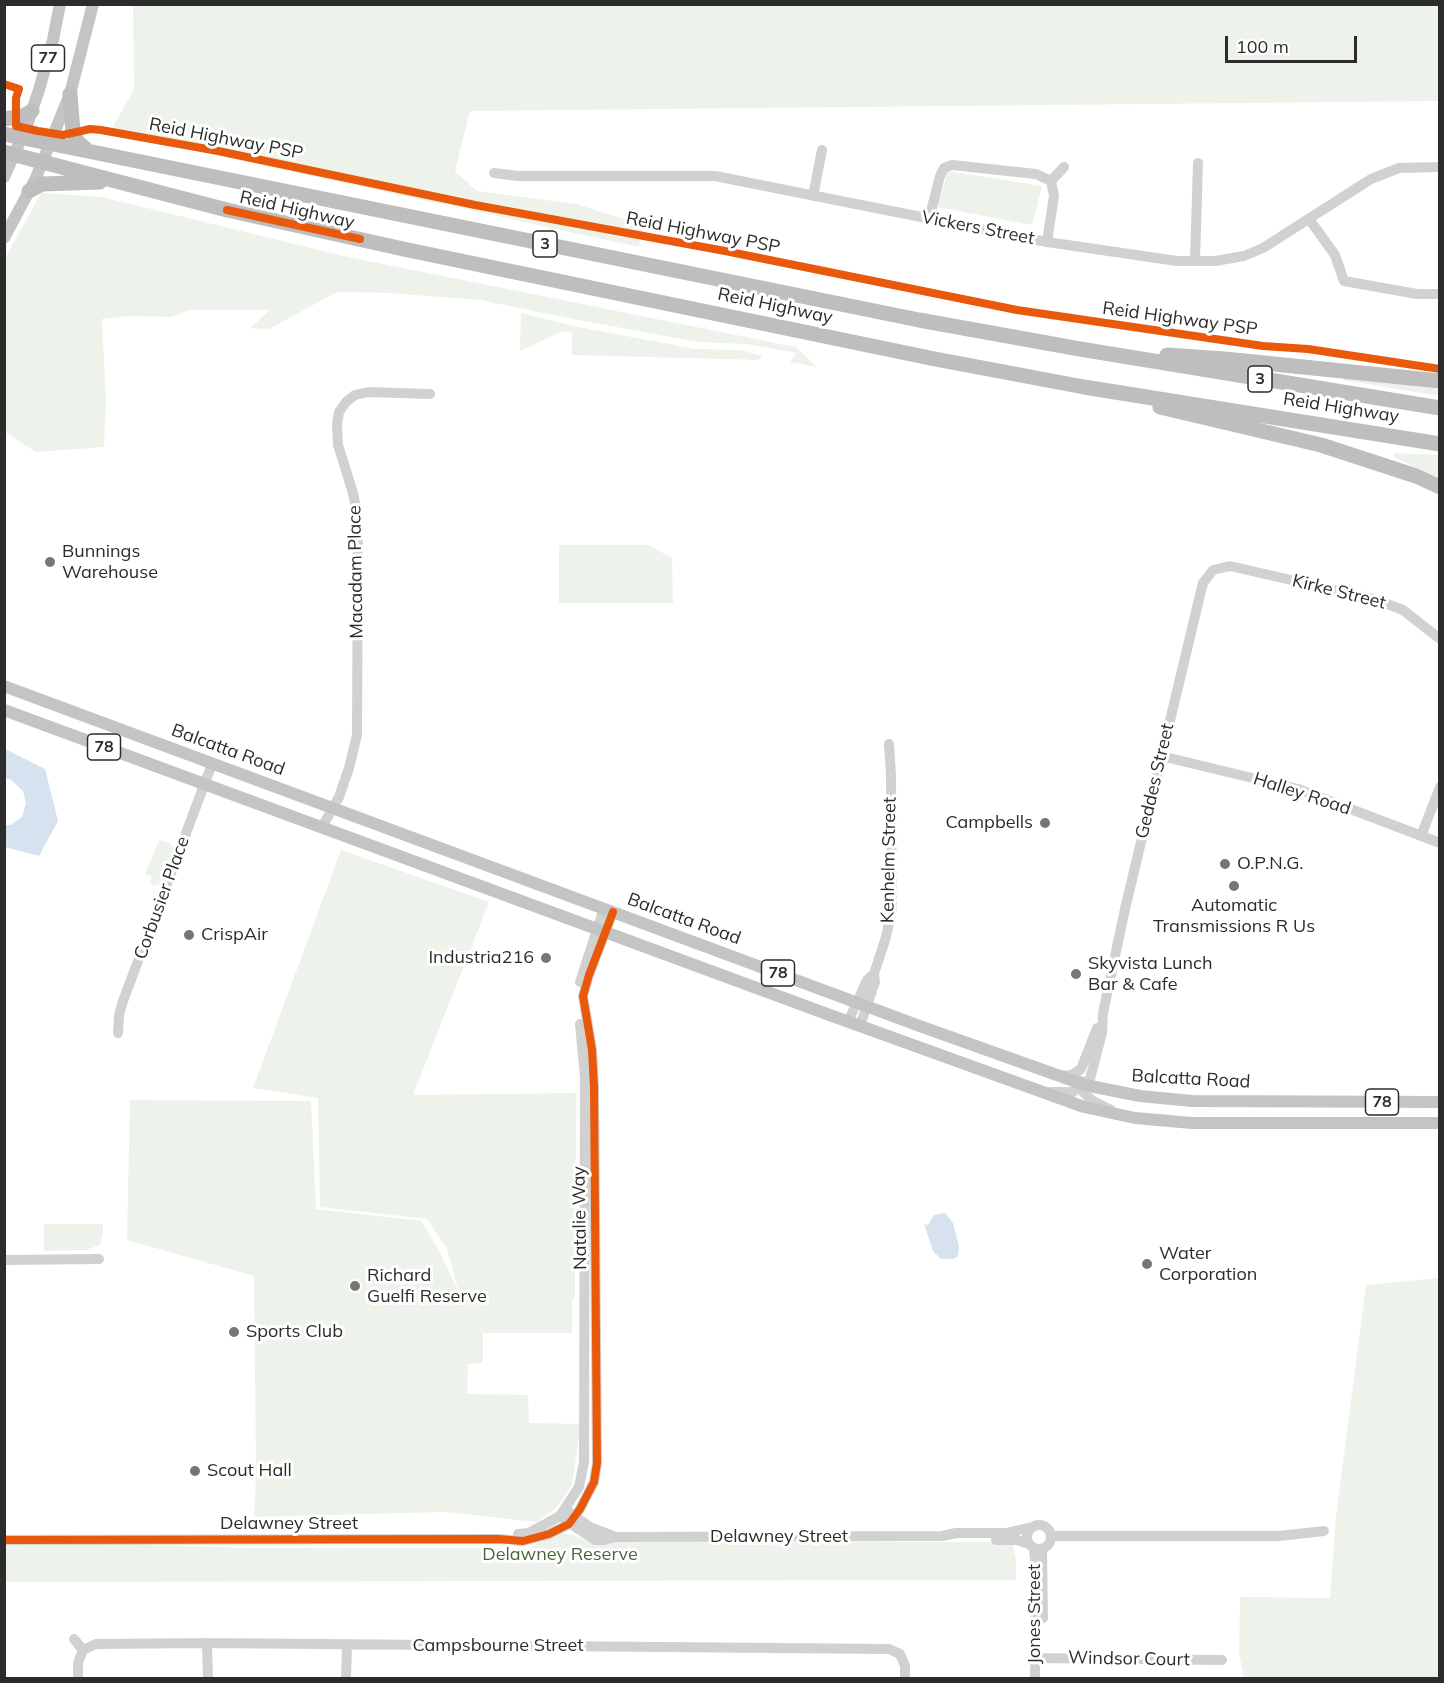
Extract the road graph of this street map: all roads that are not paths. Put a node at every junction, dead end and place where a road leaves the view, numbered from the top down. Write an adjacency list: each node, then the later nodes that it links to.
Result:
1 (60, 4): 4 (main road, 77)
2 (93, 4): 3 (main road, 77)
3 (70, 94): 8 (main road, 77); 10 (highway)
4 (32, 111): 5 (highway); 7 (main road, 77)
5 (4, 119)
6 (4, 134): 7 (highway, Reid Highway / 3)
7 (22, 138): 8 (highway, Reid Highway / 3); 11 (main road, 77)
8 (50, 144): 10 (highway, Reid Highway / 3); 12 (main road, 77)
9 (822, 150): 21 (street)
10 (88, 151): 28 (highway, Reid Highway / 3)
11 (10, 153): 12 (highway, Reid Highway / 3); 17 (main road, 77)
12 (43, 161): 18 (highway, Reid Highway / 3); 20 (main road, 77)
13 (1198, 163): 26 (street)
14 (1064, 167): 19 (street)
15 (1440, 167): 23 (street, Vickers Street)
16 (495, 173): 21 (street, Vickers Street)
17 (4, 177)
18 (121, 181): 20 (highway); 30 (highway, Reid Highway / 3)
19 (1051, 181): 22 (street); 25 (street)
20 (29, 191): 24 (main road, 77)
21 (813, 196): 22 (street, Vickers Street)
22 (929, 219): 25 (street, Vickers Street)
23 (1309, 219): 26 (street, Vickers Street); 27 (street)
24 (4, 238)
25 (1047, 242): 26 (street, Vickers Street)
26 (1195, 261)
27 (1440, 294)
28 (1080, 349): 29 (highway); 32 (highway, Reid Highway / 3)
29 (1440, 381)
30 (1084, 387): 33 (highway, Reid Highway / 3); 34 (highway)
31 (430, 394): 44 (street, Macadam Place)
32 (1440, 408)
33 (1440, 444)
34 (1440, 487)
35 (1230, 566): 36 (street, Kirke Street); 40 (street, Geddes Street)
36 (1440, 639)
37 (4, 686): 41 (main road, Balcatta Road / 78)
38 (4, 710): 42 (main road, 78)
39 (889, 744): 50 (street, Kenhelm Street)
40 (1161, 756): 46 (street, Halley Road); 51 (street, Geddes Street)
41 (212, 764): 42 (street, Corbusier Place); 44 (main road, Balcatta Road / 78)
42 (204, 784): 45 (main road, 78); 54 (street, Corbusier Place)
43 (1440, 787): 46 (street)
44 (333, 808): 45 (street, Macadam Place); 48 (main road, Balcatta Road / 78)
45 (322, 827): 49 (main road, 78)
46 (1421, 836): 47 (street, Halley Road)
47 (1440, 843)
48 (608, 910): 49 (street, Natalie Way); 50 (main road, Balcatta Road / 78)
49 (601, 930): 52 (main road, 78); 64 (street, Natalie Way)
50 (862, 1004): 52 (street, Kenhelm Street); 53 (street, Kenhelm Street); 56 (main road, Balcatta Road / 78)
51 (1103, 1013): 55 (street, Geddes Street); 57 (street, Geddes Street)
52 (848, 1022): 53 (main road, 78)
53 (860, 1026): 58 (main road, 78)
54 (118, 1033)
55 (1081, 1069): 56 (street); 57 (street, Geddes Street)
56 (1058, 1076): 57 (main road, Balcatta Road / 78)
57 (1085, 1084): 58 (street); 59 (main road, Balcatta Road / 78); 60 (street)
58 (1037, 1091): 60 (main road, 78)
59 (1440, 1102)
60 (1122, 1115): 61 (main road, 78)
61 (1440, 1123)
62 (4, 1260): 63 (street)
63 (99, 1260)
64 (567, 1516): 67 (street, Delawney Street); 69 (street, Delawney Street)
65 (1032, 1527): 67 (street, Delawney Street); 68 (street); 70 (street, Jones Street)
66 (1324, 1531): 68 (street)
67 (942, 1536): 70 (street, Delawney Street)
68 (1052, 1536): 70 (street, Jones Street)
69 (4, 1540)
70 (1035, 1547): 75 (street, Jones Street)
71 (74, 1640): 74 (street)
72 (207, 1643): 73 (street, Campsbourne Street); 74 (street, Campsbourne Street); 78 (street)
73 (347, 1645): 79 (street); 80 (street, Campsbourne Street)
74 (83, 1650): 77 (street)
75 (1039, 1658): 76 (street, Windsor Court); 81 (street, Jones Street); 82 (street, Jones Street)
76 (1222, 1660)
77 (78, 1678)
78 (208, 1678)
79 (346, 1678)
80 (905, 1678)
81 (1035, 1678)
82 (1042, 1678)

